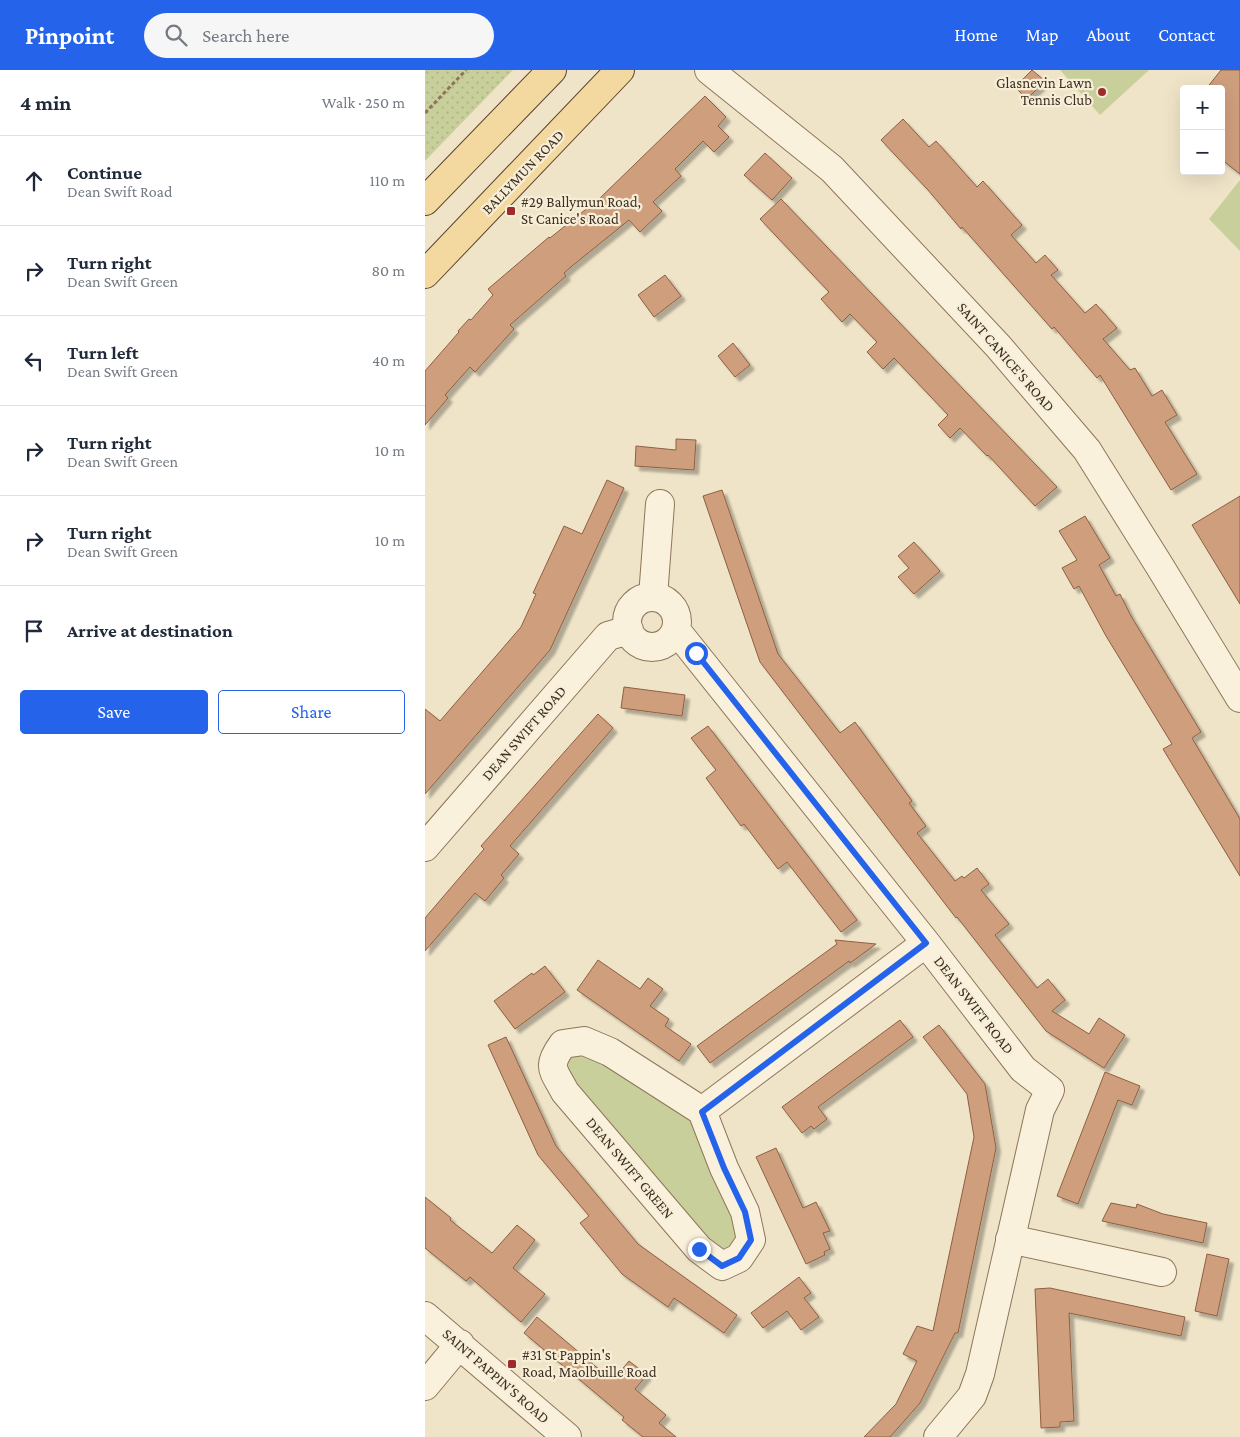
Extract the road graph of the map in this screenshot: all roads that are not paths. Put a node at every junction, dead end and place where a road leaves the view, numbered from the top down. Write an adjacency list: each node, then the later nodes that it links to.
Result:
1 (552, 70): 4 (main road)
2 (620, 70): 5 (main road, BALLYMUN ROAD)
3 (709, 70): 10 (street, SAINT CANICE'S ROAD)
4 (425, 201)
5 (425, 274)
6 (660, 504): 7 (street)
7 (653, 597): 8 (street); 9 (street)
8 (629, 630): 9 (street); 11 (street, DEAN SWIFT ROAD)
9 (676, 630): 12 (street, DEAN SWIFT ROAD)
10 (1240, 698)
11 (425, 846)
12 (926, 943): 13 (street); 14 (street, DEAN SWIFT ROAD)
13 (702, 1112): 13 (street, DEAN SWIFT GREEN)
14 (1010, 1239): 15 (street); 20 (street, DEAN SWIFT ROAD)
15 (1162, 1272)
16 (425, 1316): 17 (street, SAINT PAPPIN'S ROAD)
17 (459, 1344): 18 (street); 19 (street, SAINT PAPPIN'S ROAD)
18 (425, 1386)
19 (567, 1437)
20 (937, 1437)

